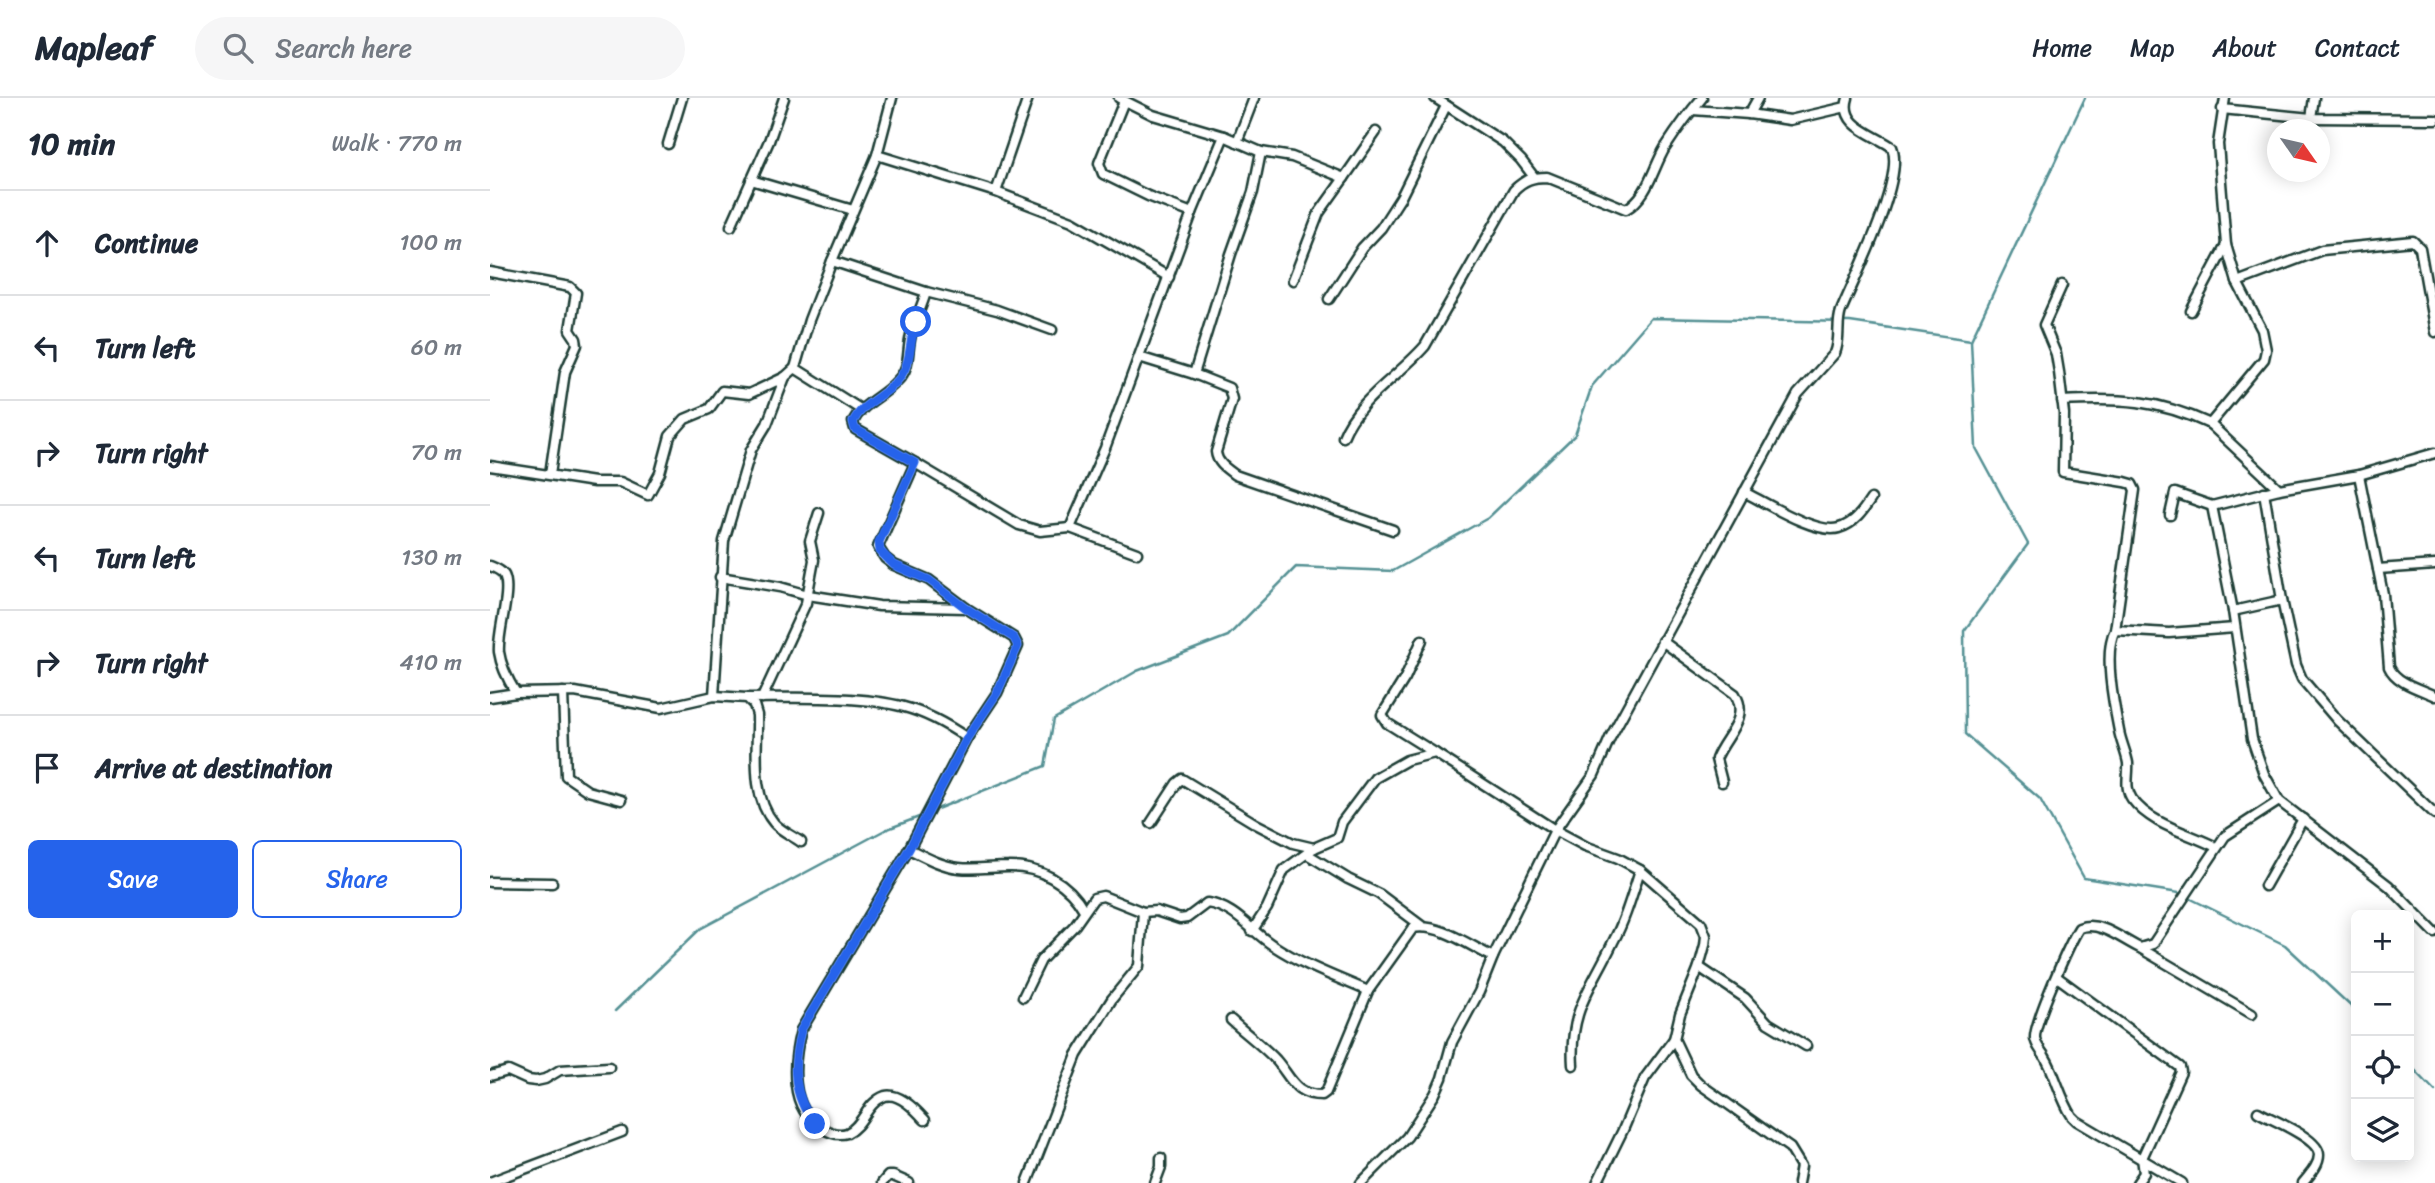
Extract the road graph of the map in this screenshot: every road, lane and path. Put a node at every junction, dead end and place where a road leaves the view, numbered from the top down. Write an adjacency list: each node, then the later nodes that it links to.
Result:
1 (682, 98): 22 (street)
2 (784, 98): 27 (street)
3 (892, 98): 24 (street)
4 (1028, 98): 28 (street)
5 (1254, 98): 21 (street)
6 (1435, 98): 14 (street)
7 (1689, 98): 13 (street)
8 (1758, 98): 16 (street)
9 (2225, 98): 15 (street)
10 (2314, 98): 17 (street)
11 (1121, 99): 20 (street); 30 (street)
12 (1847, 102): 16 (street); 58 (street)
13 (1697, 104): 16 (street); 25 (street)
14 (1446, 106): 25 (street); 40 (street)
15 (2222, 109): 17 (street); 32 (street)
16 (1749, 114)
17 (2311, 118): 18 (street)
18 (2435, 119)
19 (1376, 132): 26 (street)
20 (1224, 136): 21 (street); 30 (street)
21 (1237, 142): 23 (street)
22 (668, 144)
23 (1261, 152): 26 (street); 46 (street)
24 (877, 155): 28 (street); 29 (street)
25 (1534, 177): 51 (street)
26 (1344, 178): 36 (street)
27 (751, 180): 29 (street); 31 (street)
28 (996, 191): 35 (street)
29 (853, 210): 33 (street)
30 (1192, 213): 35 (street)
31 (731, 226)
32 (2226, 245): 37 (street); 41 (street)
33 (832, 261): 39 (street); 45 (street)
34 (490, 272): 55 (street)
35 (1169, 277): 44 (street)
36 (1293, 280)
37 (2237, 282): 43 (street); 50 (street)
38 (2062, 285): 48 (street)
39 (926, 292): 42 (street); 49 (street)
40 (1329, 299)
41 (2191, 311)
42 (1052, 330)
43 (2435, 331)
44 (1139, 357): 46 (street); 64 (street)
45 (795, 368): 47 (street); 49 (street)
46 (1194, 374): 65 (street)
47 (785, 377): 55 (street); 70 (street)
48 (2063, 401): 50 (street); 76 (street)
49 (860, 409): 53 (street)
50 (2210, 424): 57 (street)
51 (1343, 437)
52 (2435, 453): 56 (street)
53 (915, 463): 64 (street); 73 (street)
54 (490, 466): 55 (street)
55 (550, 474)
56 (2359, 475): 57 (street); 69 (street)
57 (2279, 489): 59 (street)
58 (1744, 492): 60 (street); 78 (street)
59 (2264, 492): 61 (street); 72 (street)
60 (1871, 499)
61 (2211, 506): 63 (street); 74 (street)
62 (819, 513): 71 (street)
63 (2170, 514)
64 (1070, 528): 66 (street)
65 (1392, 530)
66 (1137, 553)
67 (2435, 565): 69 (street)
68 (490, 566): 79 (street)
69 (2378, 569): 82 (street)
70 (720, 577): 71 (street); 81 (street)
71 (808, 595): 73 (street); 85 (street)
72 (2282, 600): 74 (street); 91 (street)
73 (966, 608): 86 (street)
74 (2234, 611): 75 (street)
75 (2235, 628): 76 (street); 90 (street)
76 (2115, 630): 96 (street)
77 (1422, 640): 87 (street)
78 (1662, 641): 88 (street); 94 (street)
79 (516, 692): 80 (street); 83 (street)
80 (563, 692): 81 (street); 89 (street)
81 (714, 696): 84 (street)
82 (2435, 696)
83 (490, 697)
84 (747, 698): 85 (street); 95 (street)
85 (762, 698): 86 (street)
86 (967, 738): 97 (street)
87 (1435, 753): 94 (street); 98 (street)
88 (1722, 782)
89 (621, 800)
90 (2279, 801): 92 (street); 96 (street)
91 (2435, 814)
92 (2303, 820): 102 (street); 107 (street)
93 (1151, 824): 98 (street)
94 (1555, 830): 99 (street); 109 (street)
95 (801, 842)
96 (2216, 847): 108 (street)
97 (909, 849): 103 (street); 122 (street)
98 (1311, 851): 105 (street); 106 (street)
99 (1640, 870): 110 (street); 118 (street)
100 (490, 882): 101 (street)
101 (552, 883)
102 (2265, 887)
103 (1084, 910): 104 (street); 113 (street)
104 (1143, 912): 106 (street); 129 (street)
105 (1423, 927): 109 (street); 112 (street)
106 (1252, 931): 112 (street)
107 (2435, 933)
108 (2140, 948): 111 (street); 114 (street)
109 (1493, 957): 131 (street)
110 (1699, 967): 116 (street); 117 (street)
111 (2057, 977): 125 (street); 125 (street)
112 (1368, 990): 115 (street)
113 (1023, 997)
114 (2252, 1014)
115 (1231, 1020)
116 (1674, 1039): 132 (street); 133 (street)
117 (1806, 1046)
118 (1573, 1065)
119 (609, 1067): 120 (street)
120 (490, 1076)
121 (2258, 1112): 136 (street)
122 (925, 1120)
123 (622, 1132): 126 (street)
124 (1161, 1158): 130 (street)
125 (2143, 1158): 134 (street); 135 (street)
126 (490, 1182)
127 (882, 1183): 128 (street)
128 (909, 1183)
129 (1027, 1183)
130 (1155, 1183)
131 (1362, 1183)
132 (1597, 1183)
133 (1798, 1183)
134 (2137, 1183)
135 (2182, 1183)
136 (2303, 1183)

